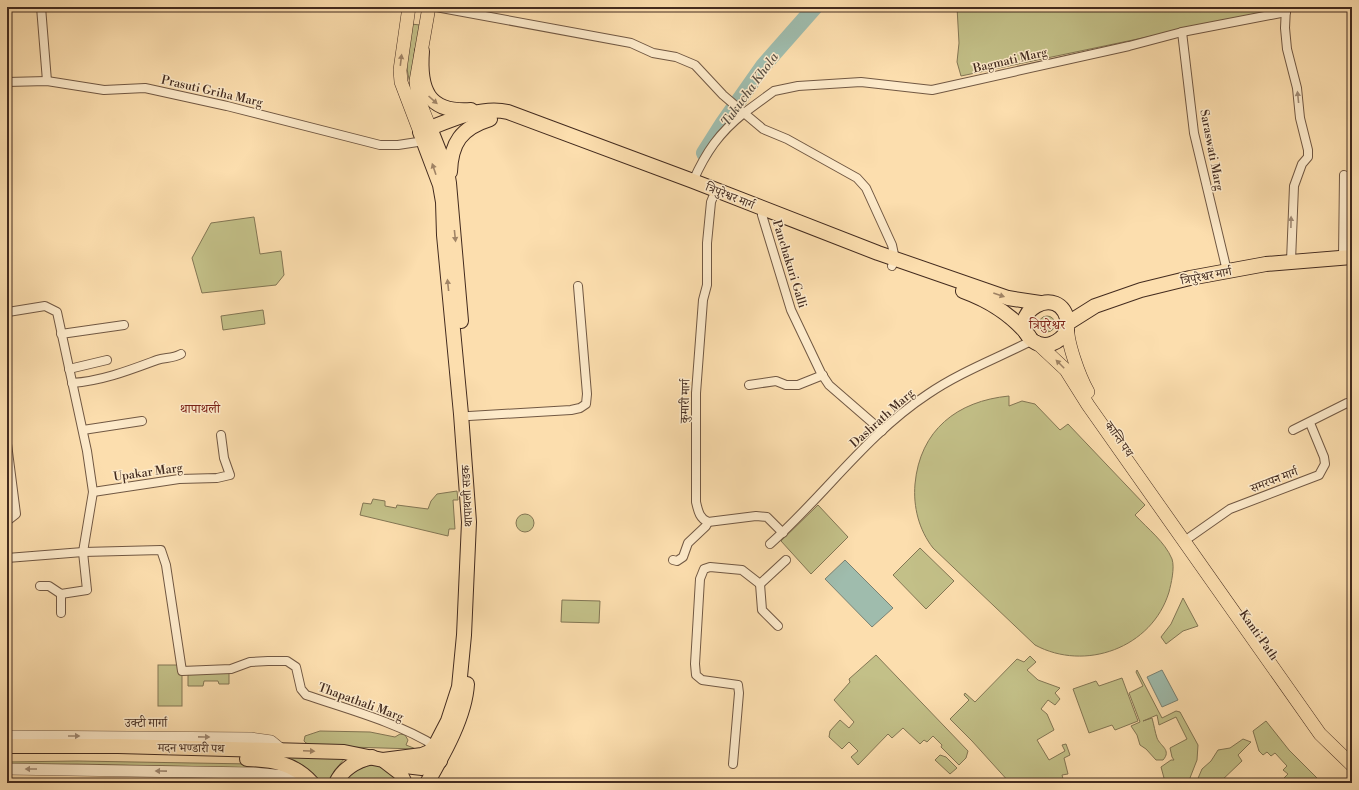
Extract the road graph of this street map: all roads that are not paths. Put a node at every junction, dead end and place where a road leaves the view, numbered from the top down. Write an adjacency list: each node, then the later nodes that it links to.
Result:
1 (42, 7): 8 (street)
2 (409, 7): 12 (main road, one-way to 2)
3 (429, 7): 7 (main road)
4 (436, 7): 10 (street)
5 (1286, 9): 6 (street, Bagmati Marg); 20 (street, one-way to 5)
6 (1182, 32): 10 (street, Bagmati Marg); 22 (street, Saraswati Marg)
7 (422, 51): 11 (highway, one-way to 11); 12 (main road)
8 (46, 81): 9 (street, Prasuti Griha Marg); 12 (street, Prasuti Griha Marg)
9 (7, 82)
10 (741, 111): 14 (street, Bagmati Marg); 19 (street)
11 (490, 115): 12 (highway, त्रिपुरेश्वर मार्ग); 14 (highway, त्रिपुरेश्वर मार्ग); 15 (highway); 16 (highway, त्रिपुरेश्वर मार्ग)
12 (427, 135): 15 (highway)
13 (1344, 175): 18 (street)
14 (693, 181): 19 (highway, त्रिपुरेश्वर मार्ग)
15 (444, 184): 40 (highway, थापाथली सडक, one-way to 40); 65 (highway, थापाथली सडक, one-way to 15)
16 (713, 197): 17 (highway, त्रिपुरेश्वर मार्ग); 50 (street, कुमारी मार्ग)
17 (762, 215): 19 (highway, त्रिपुरेश्वर मार्ग); 36 (street, Panchakuri Galli)
18 (1347, 257): 20 (highway, त्रिपुरेश्वर मार्ग)
19 (893, 262): 25 (highway, त्रिपुरेश्वर मार्ग, one-way to 25); 32 (highway, त्रिपुरेश्वर मार्ग)
20 (1291, 262): 22 (highway, त्रिपुरेश्वर मार्ग)
21 (7, 269): 23 (street)
22 (1227, 271): 27 (highway, त्रिपुरेश्वर मार्ग)
23 (7, 283): 28 (street)
24 (578, 286): 40 (street)
25 (1040, 303): 26 (highway); 32 (highway)
26 (1057, 305): 27 (highway); 30 (highway)
27 (1095, 306): 30 (highway, त्रिपुरेश्वर मार्ग)
28 (7, 313): 31 (street)
29 (124, 325): 31 (street)
30 (1067, 327): 32 (highway); 52 (main road, कान्ति पथ)
31 (61, 334): 35 (street)
32 (1033, 340): 45 (street, Dashrath Marg); 72 (main road, one-way to 32)
33 (181, 354): 37 (street)
34 (107, 360): 35 (street)
35 (69, 368): 37 (street)
36 (823, 375): 38 (street); 45 (street, Panchakuri Galli)
37 (72, 383): 43 (street)
38 (749, 385)
39 (1347, 403): 42 (street)
40 (469, 416): 70 (highway, थापाथली सडक)
41 (142, 421): 43 (street)
42 (1310, 423): 44 (street); 52 (street, समरपन मार्ग)
43 (83, 430): 48 (street)
44 (1293, 430)
45 (882, 431): 51 (street, Dashrath Marg)
46 (220, 435): 48 (street, Upakar Marg)
47 (7, 444): 49 (street)
48 (93, 492): 54 (street)
49 (7, 520)
50 (708, 522): 51 (street); 56 (street)
51 (783, 533): 53 (street, Dashrath Marg)
52 (1190, 537): 68 (main road, Kanti Path)
53 (770, 544)
54 (83, 552): 55 (street); 60 (street); 65 (street, Thapathali Marg)
55 (7, 558)
56 (673, 560)
57 (786, 560): 58 (street)
58 (760, 584): 62 (street); 71 (street)
59 (40, 586): 60 (street)
60 (61, 594): 61 (street)
61 (61, 613)
62 (778, 626)
63 (7, 736): 66 (street, उक्टी मार्गा, one-way to 66)
64 (7, 746): 66 (highway, मदन भण्डारी पथ)
65 (435, 746): 69 (highway)
66 (276, 750): 69 (highway, मदन भण्डारी पथ, one-way to 69)
67 (7, 755): 75 (highway, मदन भण्डारी पथ)
68 (1352, 756)
69 (379, 758): 74 (highway); 76 (highway)
70 (440, 761): 74 (highway); 78 (highway, थापाथली सडक)
71 (733, 764)
72 (1352, 765)
73 (7, 769): 75 (street, one-way to 73)
74 (396, 770): 77 (highway)
75 (311, 783)
76 (336, 783)
77 (405, 783)
78 (427, 783)

